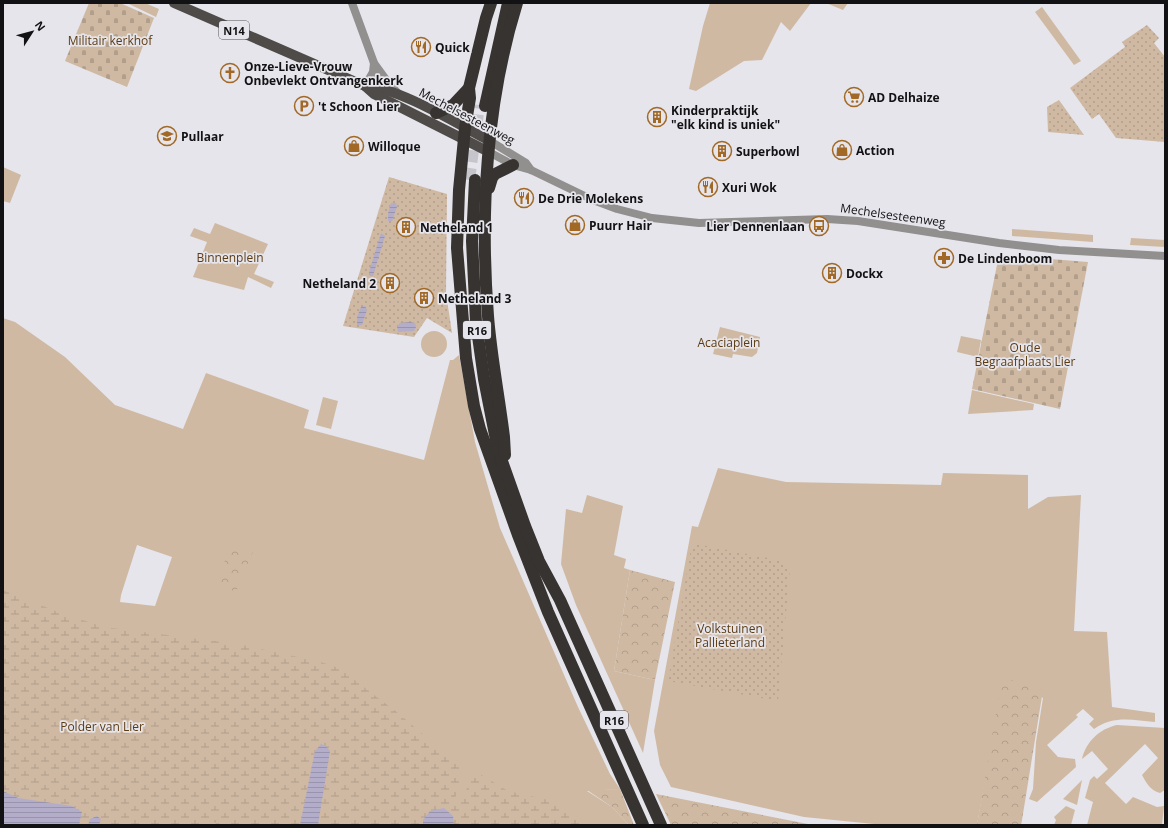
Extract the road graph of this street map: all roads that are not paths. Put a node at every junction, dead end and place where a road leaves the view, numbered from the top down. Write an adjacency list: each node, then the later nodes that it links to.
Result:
1 (174, 3): 8 (main road, Mechelsesteenweg / N14)
2 (352, 3): 7 (street)
3 (491, 3): 9 (highway)
4 (502, 3): 5 (highway)
5 (508, 3)
6 (516, 3): 13 (highway)
7 (374, 63): 8 (street); 10 (street)
8 (365, 86): 10 (main road, Mechelsesteenweg / N14); 12 (main road, Mechelsesteenweg / N14)
9 (469, 88): 11 (highway); 12 (highway)
10 (401, 96): 11 (main road, Mechelsesteenweg / N14)
11 (436, 113): 12 (main road, Mechelsesteenweg / N14)
12 (465, 134): 13 (main road, Mechelsesteenweg / N14); 19 (highway)
13 (489, 147): 14 (street, Mechelsesteenweg / N14); 15 (street, Mechelsesteenweg / N14); 17 (highway)
14 (513, 165): 15 (street, Mechelsesteenweg / N14); 17 (highway)
15 (531, 170): 18 (street, Mechelsesteenweg / N14)
16 (472, 180): 19 (highway, R16)
17 (487, 193): 19 (highway)
18 (1165, 256)
19 (502, 475): 20 (highway, R16); 21 (highway, R16)
20 (644, 825)
21 (661, 825)

